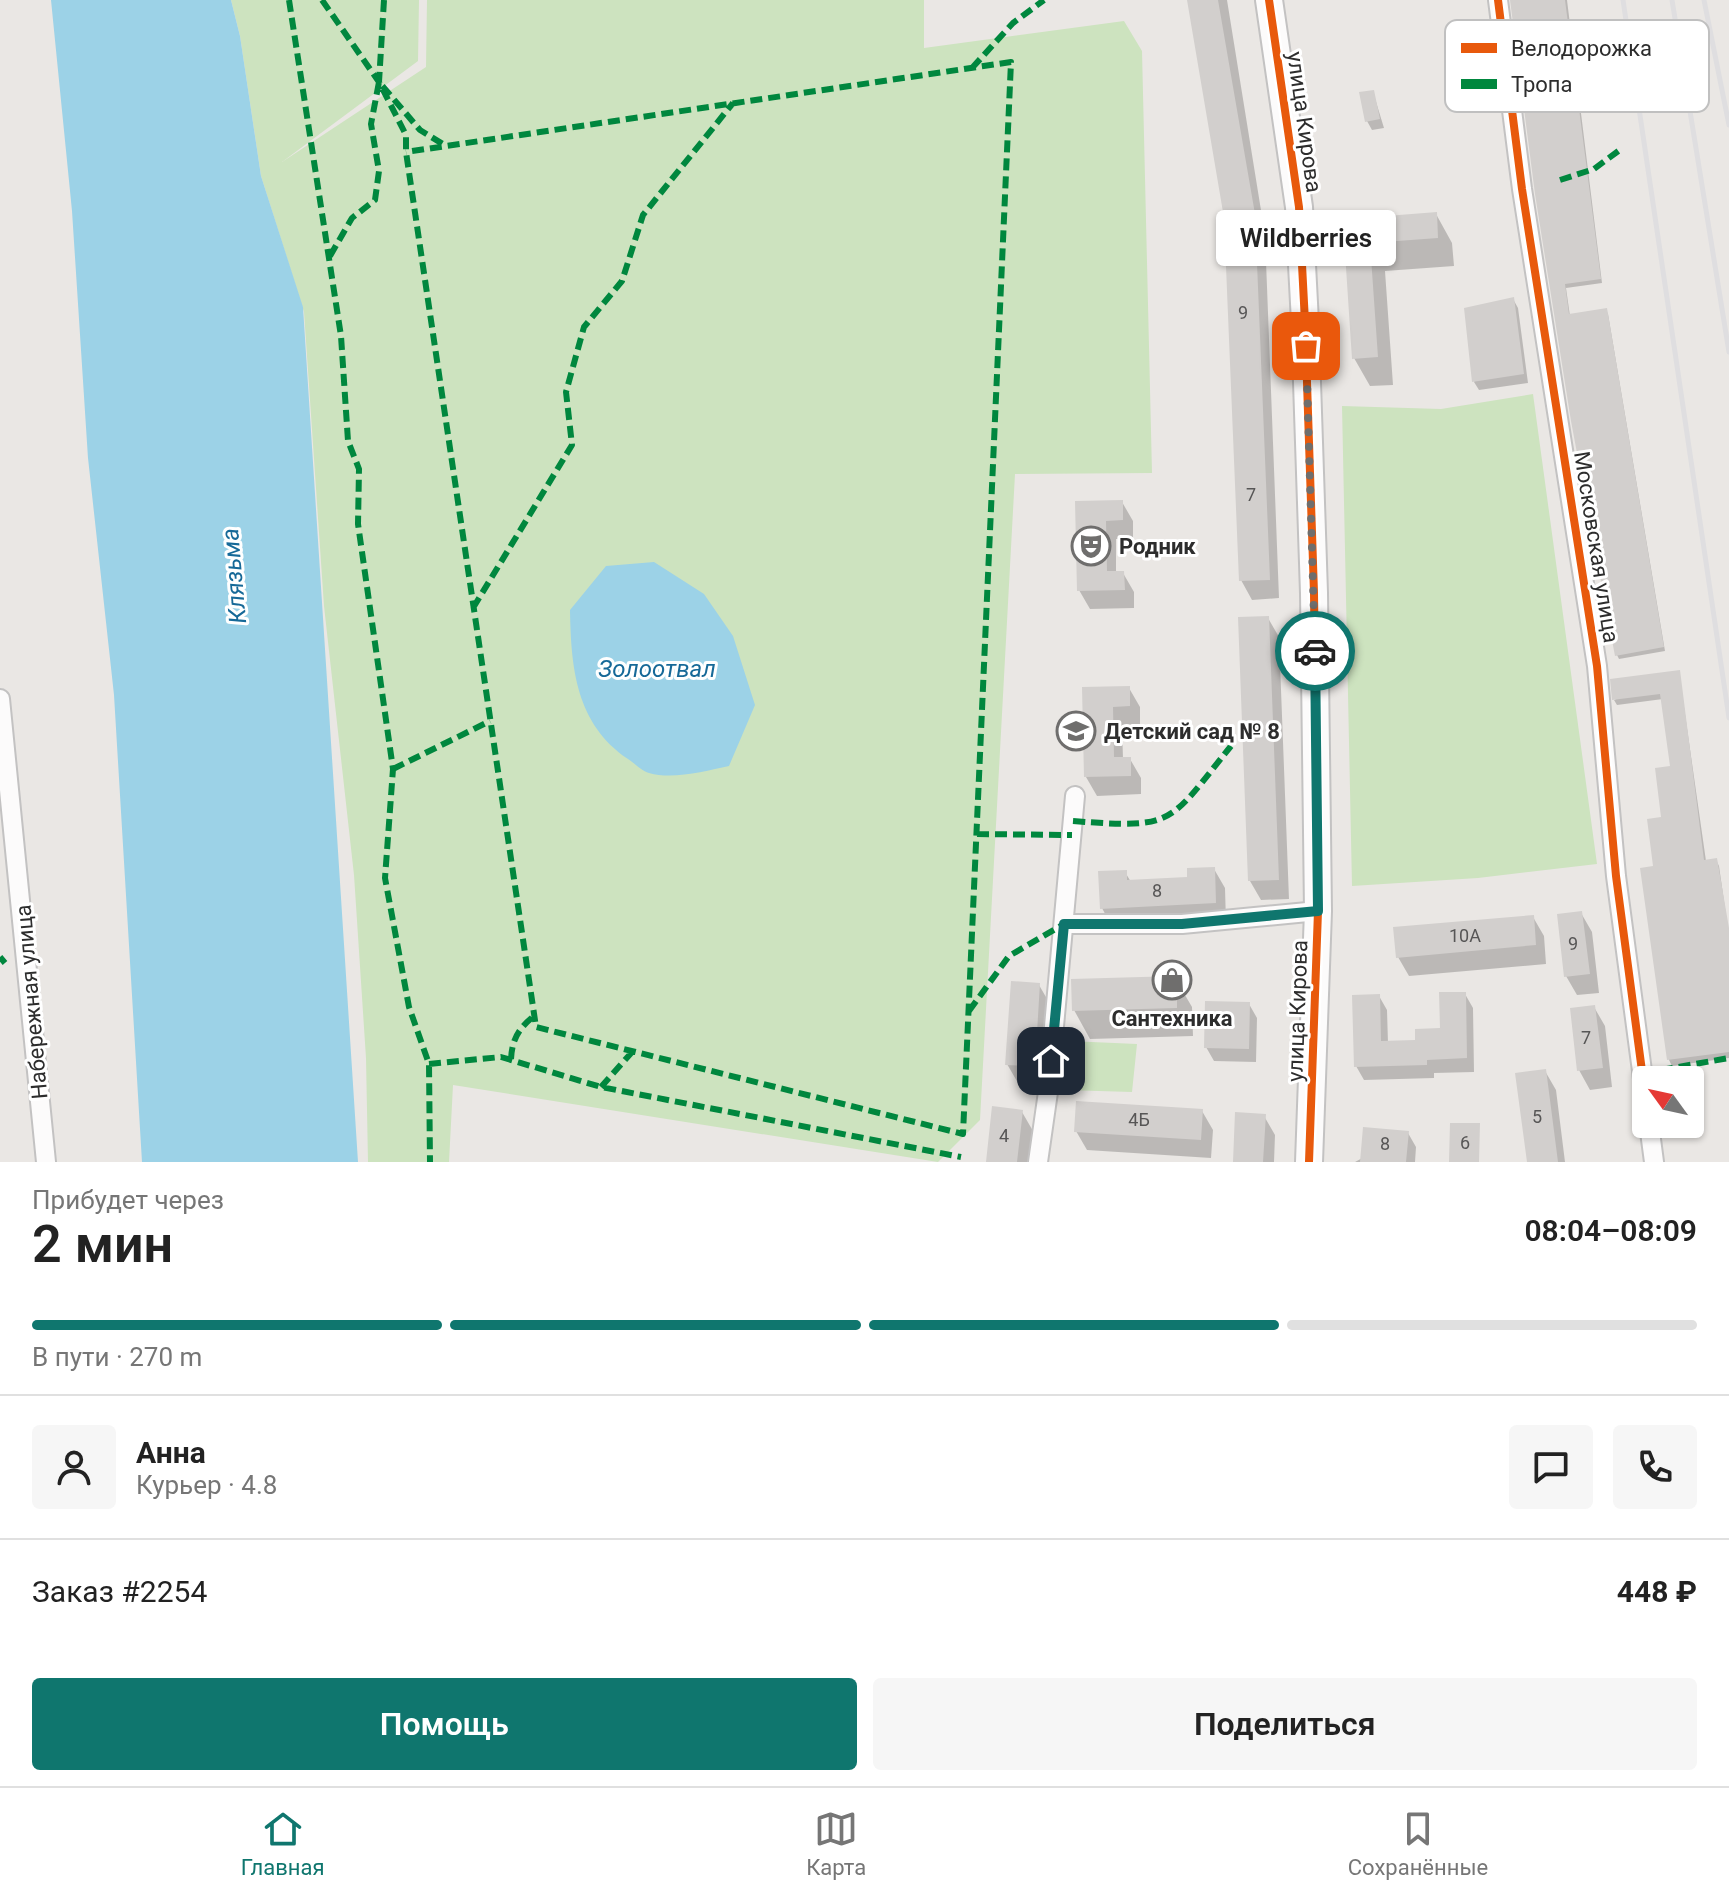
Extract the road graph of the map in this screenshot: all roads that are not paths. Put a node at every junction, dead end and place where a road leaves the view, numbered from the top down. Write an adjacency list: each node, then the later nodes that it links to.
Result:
1 (1269, 0): 7 (street, улица Кирова)
2 (1498, 0): 3 (street, Московская улица)
3 (1501, 20)
4 (1512, 112): 9 (street, Московская улица)
5 (0, 699): 11 (street, Набережная улица)
6 (1075, 796): 8 (street)
7 (1318, 911): 8 (street); 13 (street, улица Кирова)
8 (1064, 924): 12 (street)
9 (1641, 1066)
10 (1651, 1138): 14 (street)
11 (46, 1162)
12 (1038, 1162)
13 (1309, 1162)
14 (1654, 1162)

